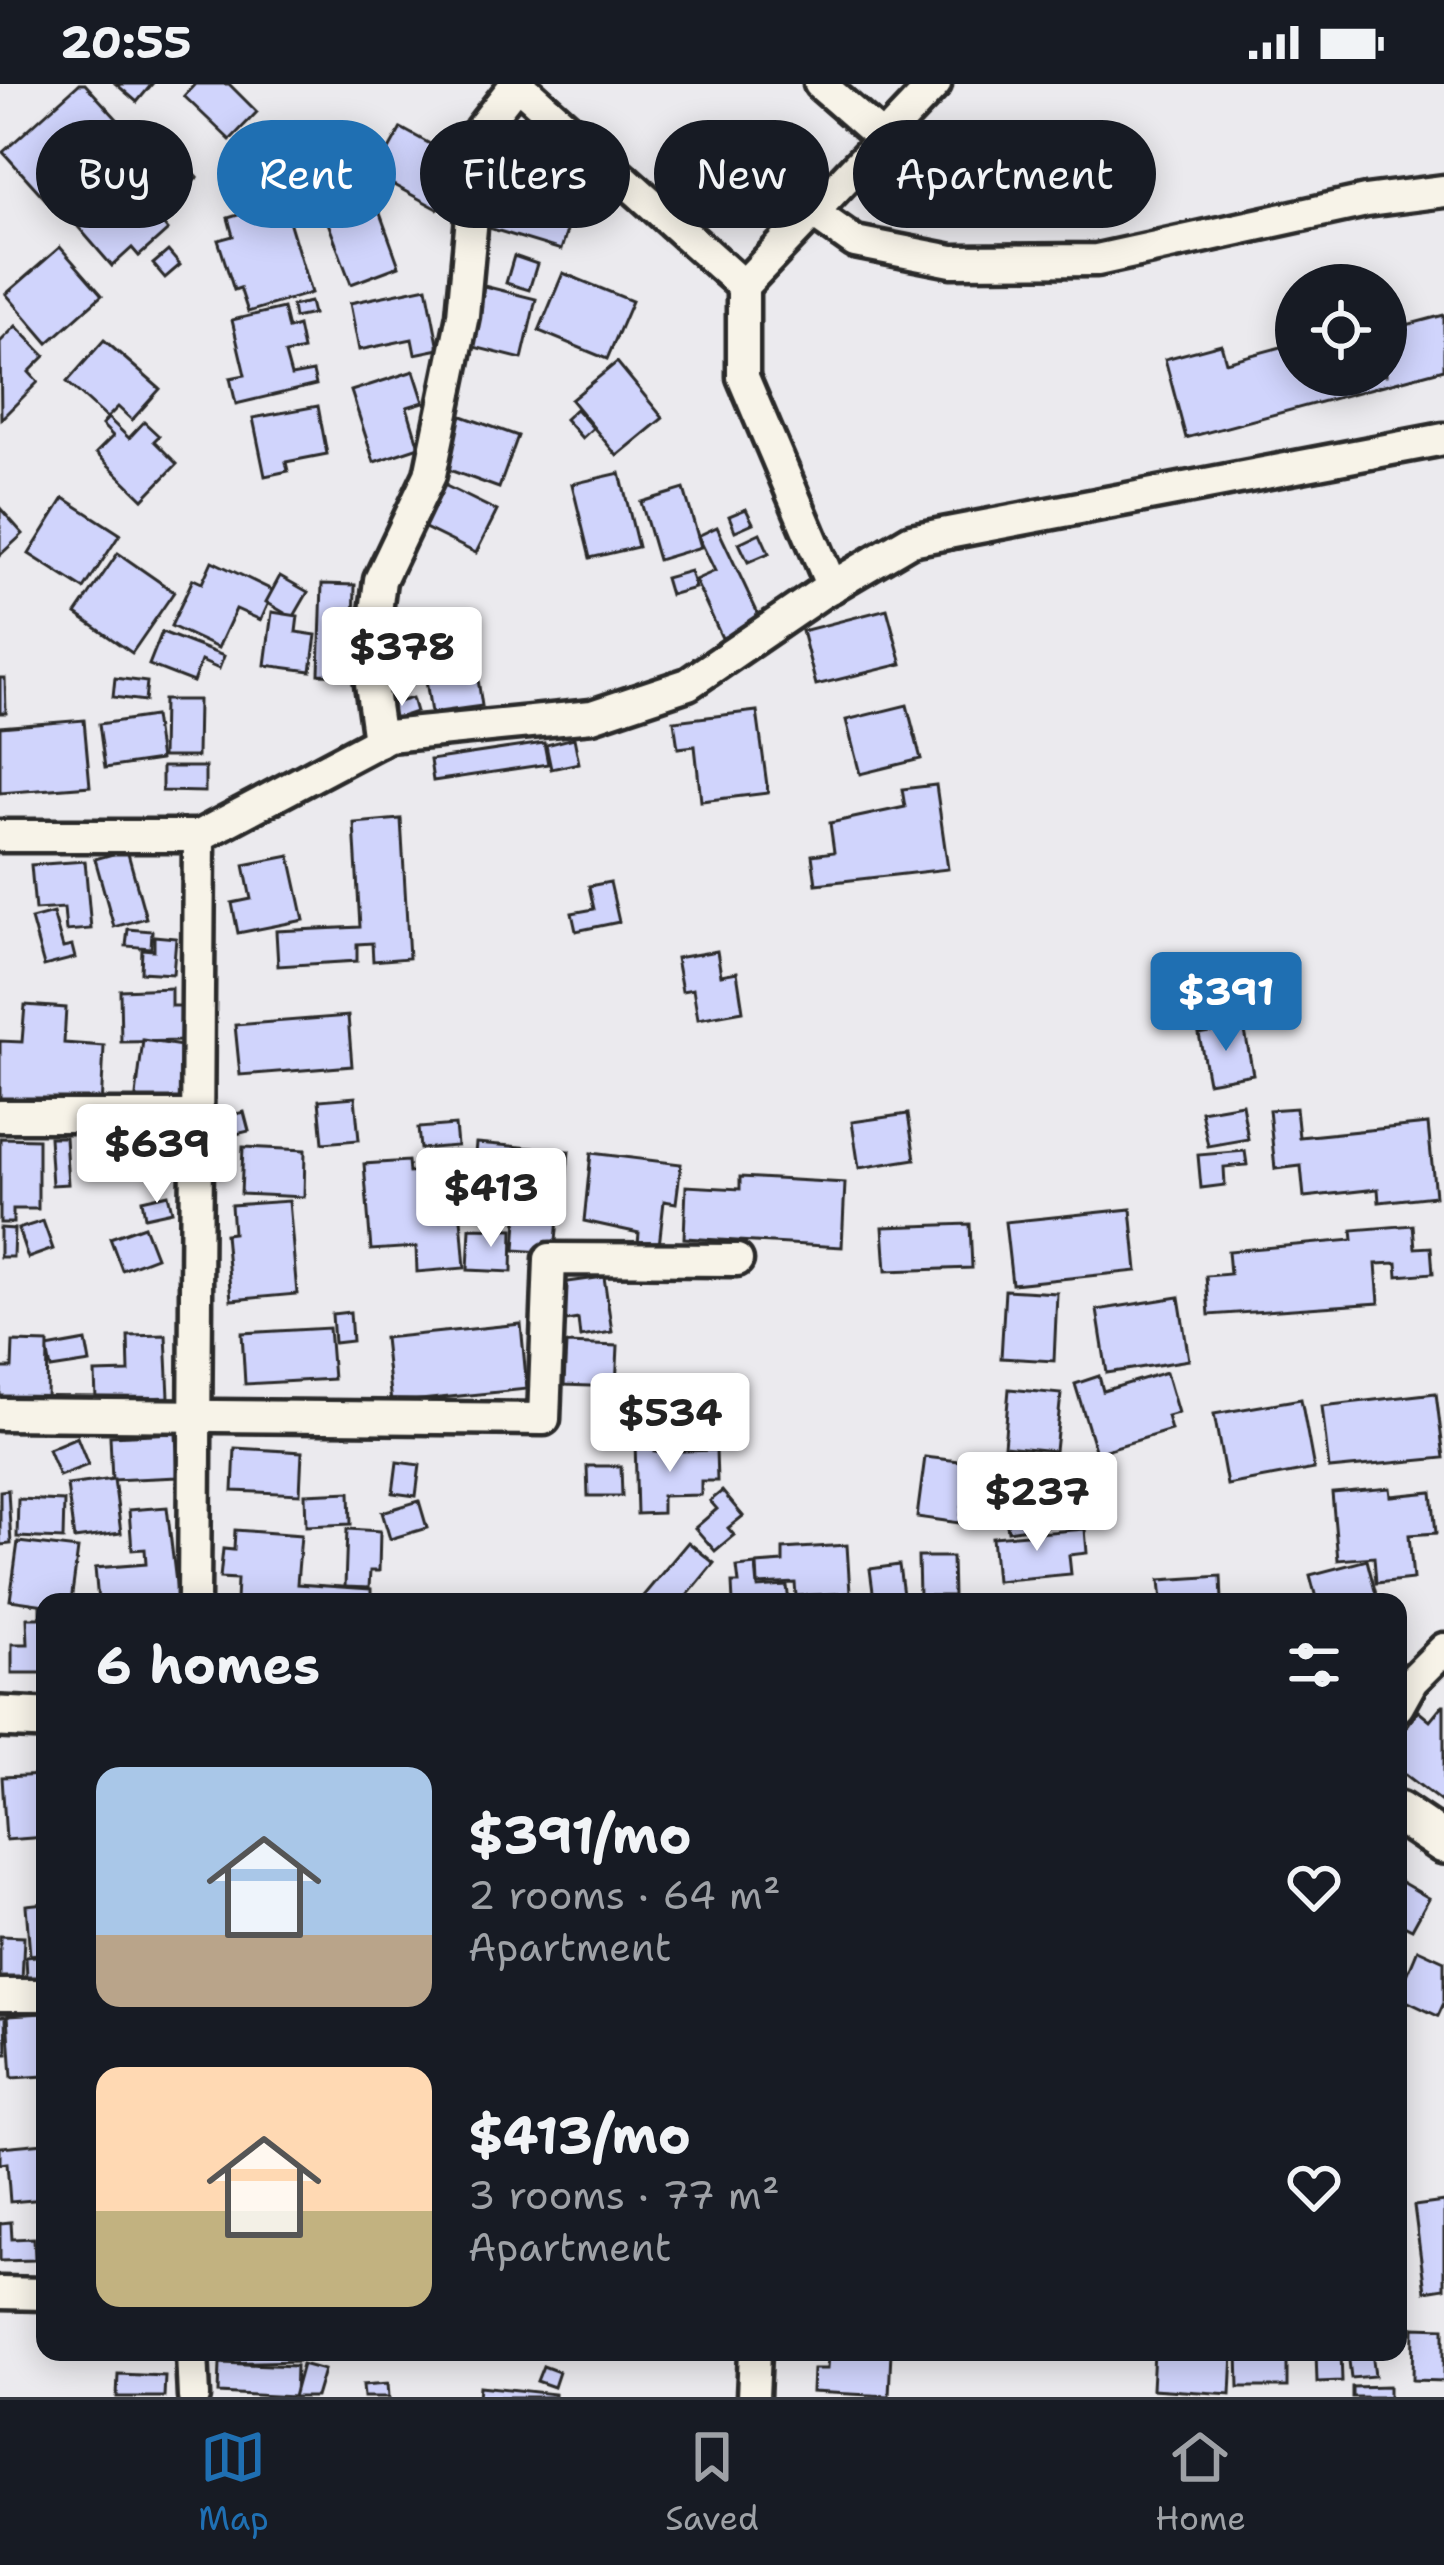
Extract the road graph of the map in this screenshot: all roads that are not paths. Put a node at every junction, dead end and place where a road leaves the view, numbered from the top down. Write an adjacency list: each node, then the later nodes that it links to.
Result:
1 (517, 84): 11 (street); 14 (street)
2 (820, 84): 4 (street)
3 (935, 84): 5 (street)
4 (861, 120)
5 (900, 120)
6 (853, 168): 8 (street)
7 (1444, 191): 9 (street)
8 (829, 192)
9 (829, 224)
10 (796, 228): 11 (street)
11 (743, 286): 13 (street)
12 (1444, 439): 13 (street)
13 (832, 587): 14 (street)
14 (379, 740): 16 (street)
15 (0, 836): 16 (street)
16 (199, 836): 18 (street)
17 (0, 1116): 18 (street)
18 (197, 1116): 21 (street)
19 (737, 1260): 21 (street)
20 (0, 1414): 21 (street)
21 (196, 1417): 22 (street)
22 (194, 1593)
23 (1444, 1649): 24 (street)
24 (1407, 1691)
25 (0, 1718): 26 (street)
26 (36, 1719)
27 (1407, 1818): 28 (street)
28 (1444, 1844)
29 (0, 1995): 30 (street)
30 (36, 1995)
31 (0, 2293): 32 (street)
32 (36, 2294)
33 (192, 2361): 35 (street)
34 (755, 2361): 36 (street)
35 (194, 2397)
36 (753, 2397)

